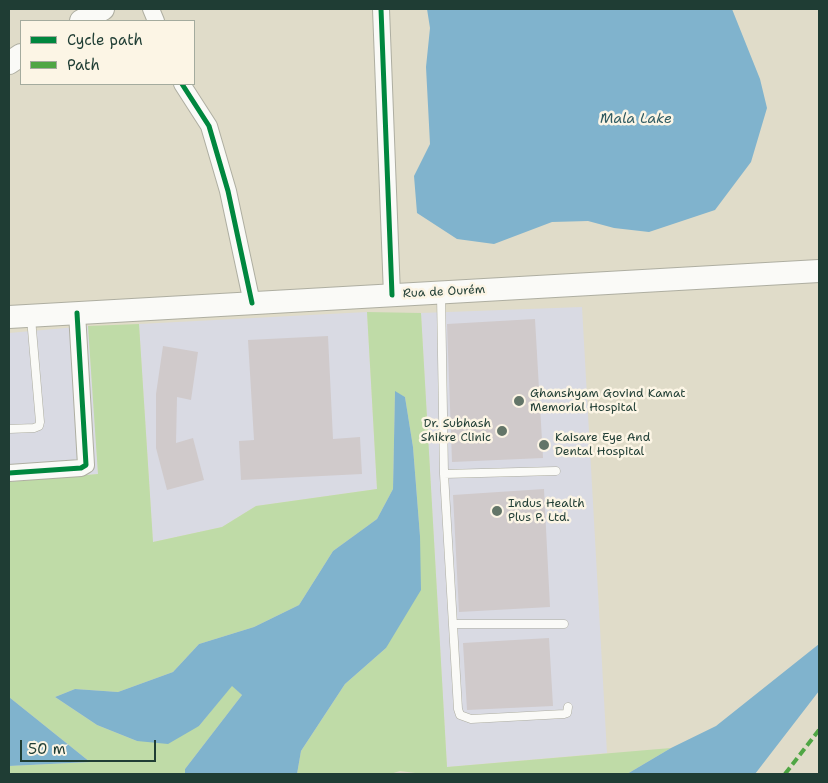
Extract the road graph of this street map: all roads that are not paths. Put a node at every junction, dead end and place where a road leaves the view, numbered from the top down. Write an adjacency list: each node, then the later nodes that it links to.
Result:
1 (103, 9): 3 (main road)
2 (381, 9): 9 (street)
3 (83, 20)
4 (20, 56): 5 (main road)
5 (9, 62)
6 (183, 85): 10 (street)
7 (819, 271): 8 (main road, Rua de Ourém)
8 (441, 292): 9 (main road, Rua de Ourém); 17 (lane)
9 (392, 295): 10 (main road, Rua de Ourém)
10 (252, 303): 11 (main road, Rua de Ourém)
11 (76, 313): 12 (main road, Rua de Ourém); 16 (street)
12 (31, 316): 13 (main road, Rua de Ourém); 14 (lane)
13 (9, 317)
14 (9, 429)
15 (556, 471): 17 (lane)
16 (9, 473)
17 (444, 474): 18 (lane)
18 (453, 624): 19 (lane); 20 (lane)
19 (564, 624)
20 (568, 707)

